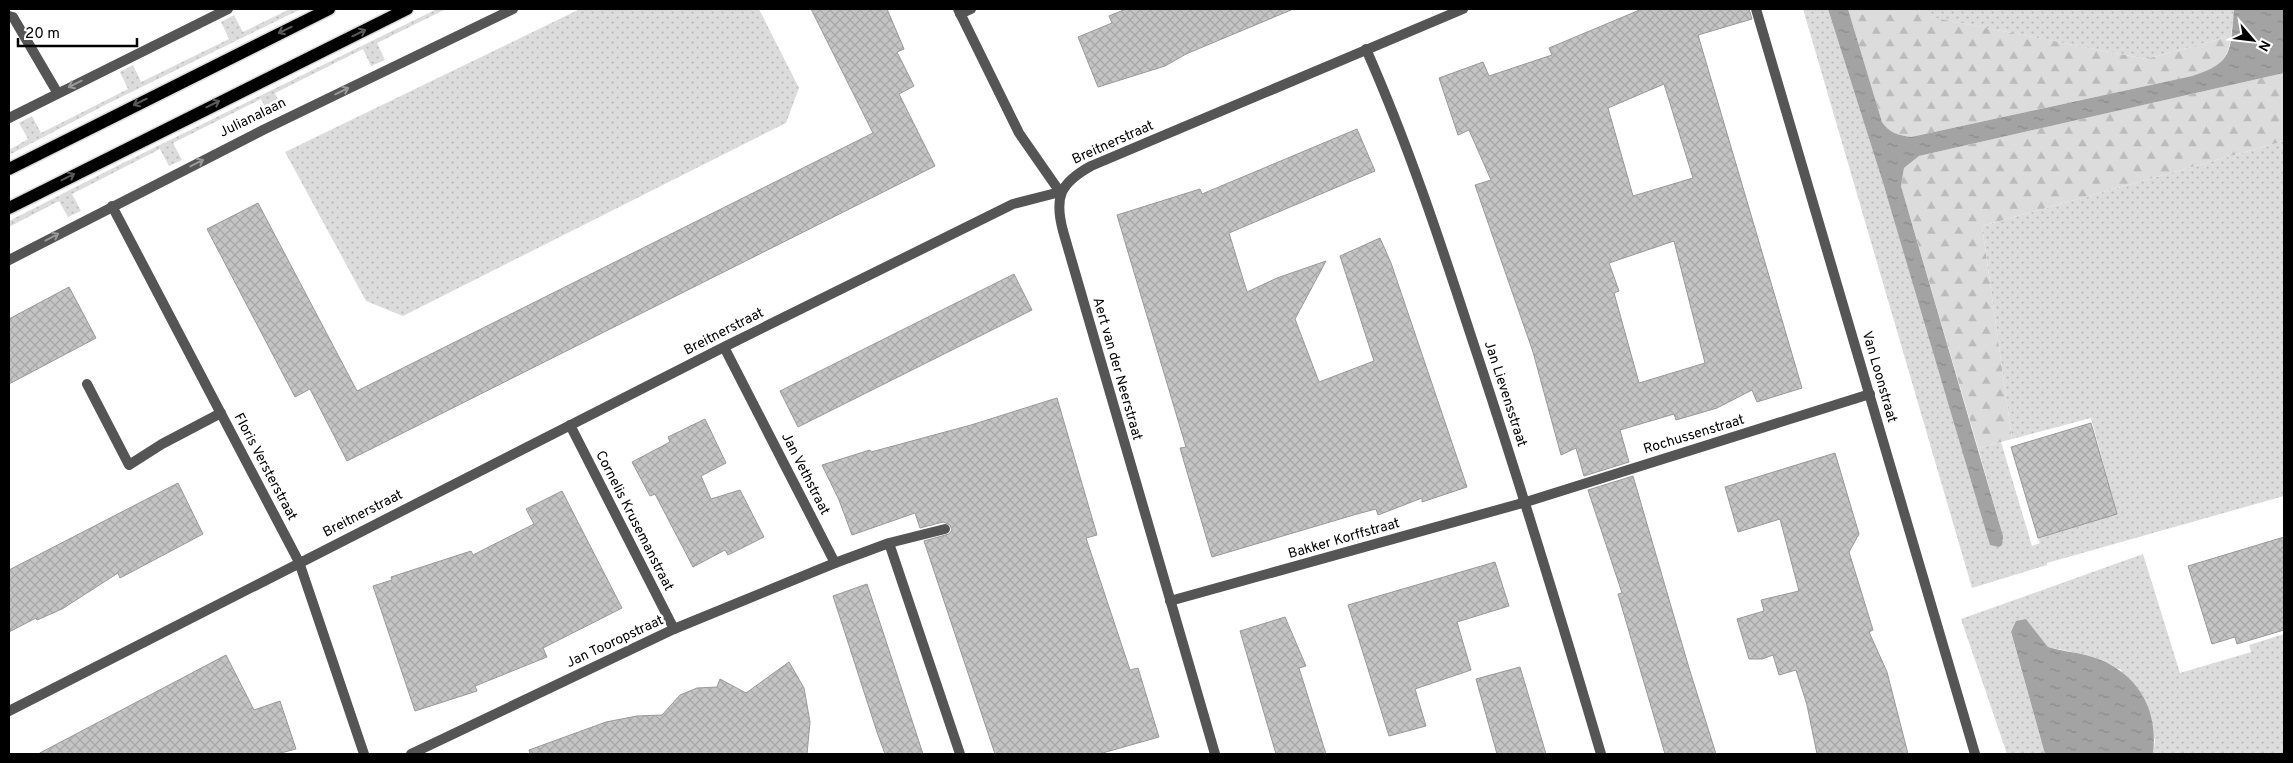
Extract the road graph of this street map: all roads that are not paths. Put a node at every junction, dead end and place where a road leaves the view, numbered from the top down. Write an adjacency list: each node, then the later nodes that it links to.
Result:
1 (228, 9): 11 (street, one-way to 11)
2 (329, 9): 13 (main road, one-way to 13)
3 (407, 9): 16 (main road, one-way to 3)
4 (514, 9): 15 (street, Julianalaan, one-way to 4)
5 (971, 9): 8 (street)
6 (1463, 9): 10 (street, Breitnerstraat)
7 (1756, 9): 20 (street, Van Loonstraat)
8 (959, 11): 14 (street)
9 (9, 16): 11 (street)
10 (1366, 49): 14 (street, Breitnerstraat); 23 (street, Jan Lievensstraat)
11 (57, 92): 12 (street)
12 (9, 118)
13 (9, 169)
14 (1060, 192): 18 (street, Breitnerstraat); 28 (street, Aert van der Neerstraat)
15 (112, 206): 17 (street, Julianalaan, one-way to 15); 21 (street, Floris Versterstraat)
16 (9, 208)
17 (9, 260)
18 (724, 347): 22 (street, Breitnerstraat); 27 (street, Jan Vethstraat)
19 (87, 384): 21 (street)
20 (1870, 394): 23 (street, Rochussenstraat); 36 (street, Van Loonstraat)
21 (221, 413): 26 (street, Floris Versterstraat)
22 (570, 425): 26 (street, Breitnerstraat); 29 (street, Cornelis Krusemanstraat)
23 (1526, 502): 28 (street, Bakker Korffstraat); 35 (street, Jan Lievensstraat)
24 (945, 529): 25 (street)
25 (888, 544): 27 (street); 33 (street)
26 (299, 562): 30 (street, Breitnerstraat); 31 (street, Floris Versterstraat)
27 (835, 563): 29 (street, Jan Tooropstraat)
28 (1170, 601): 34 (street, Aert van der Neerstraat)
29 (674, 629): 32 (street, Jan Tooropstraat)
30 (9, 711)
31 (364, 754)
32 (411, 754)
33 (960, 754)
34 (1215, 754)
35 (1601, 754)
36 (1975, 754)

